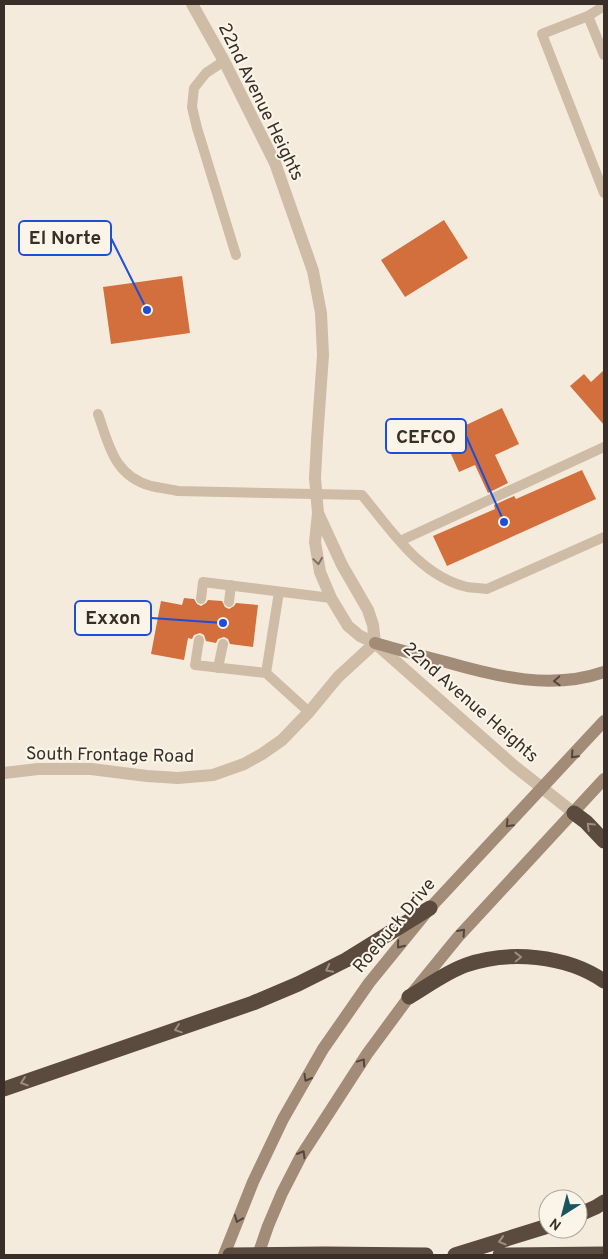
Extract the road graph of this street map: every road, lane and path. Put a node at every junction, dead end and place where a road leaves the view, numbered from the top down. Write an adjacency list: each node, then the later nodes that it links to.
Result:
1 (192, 4): 5 (street, 22nd Avenue Heights)
2 (604, 6): 3 (lane)
3 (588, 16): 4 (lane); 6 (lane)
4 (604, 55)
5 (224, 61): 7 (lane); 10 (street, 22nd Avenue Heights)
6 (604, 193)
7 (236, 255)
8 (98, 414): 10 (lane)
9 (604, 447): 13 (lane)
10 (316, 493): 11 (street, 22nd Avenue Heights); 13 (lane)
11 (318, 513): 16 (street, 22nd Avenue Heights, one-way to 16); 20 (street, 22nd Avenue Heights)
12 (604, 537): 13 (lane)
13 (400, 541)
14 (231, 586): 15 (lane); 17 (lane); 18 (lane)
15 (279, 592): 16 (lane); 24 (lane)
16 (331, 598): 20 (street, 22nd Avenue Heights)
17 (201, 599)
18 (229, 602)
19 (199, 640): 22 (lane)
20 (375, 643): 23 (main road, one-way to 20); 25 (street, South Frontage Road); 29 (street, 22nd Avenue Heights)
21 (223, 644): 22 (lane)
22 (218, 668): 24 (lane)
23 (604, 672)
24 (266, 673): 25 (lane)
25 (309, 712): 27 (street, South Frontage Road)
26 (604, 721): 29 (main road, Roebuck Drive, one-way to 29)
27 (4, 773)
28 (604, 779): 30 (main road)
29 (542, 788): 30 (street, 22nd Avenue Heights); 32 (main road, Roebuck Drive, one-way to 32)
30 (574, 813): 31 (highway, one-way to 30); 34 (main road, one-way to 30)
31 (604, 841)
32 (430, 908): 35 (highway, one-way to 35); 40 (main road, Roebuck Drive, one-way to 40)
33 (604, 981): 34 (highway, one-way to 33)
34 (409, 997): 42 (main road, one-way to 34)
35 (4, 1088)
36 (604, 1202): 37 (highway)
37 (588, 1211)
38 (538, 1229): 44 (highway, one-way to 44)
39 (604, 1254): 45 (highway)
40 (224, 1255)
41 (230, 1255): 43 (highway)
42 (258, 1255)
43 (426, 1255)
44 (455, 1255)
45 (500, 1255)

